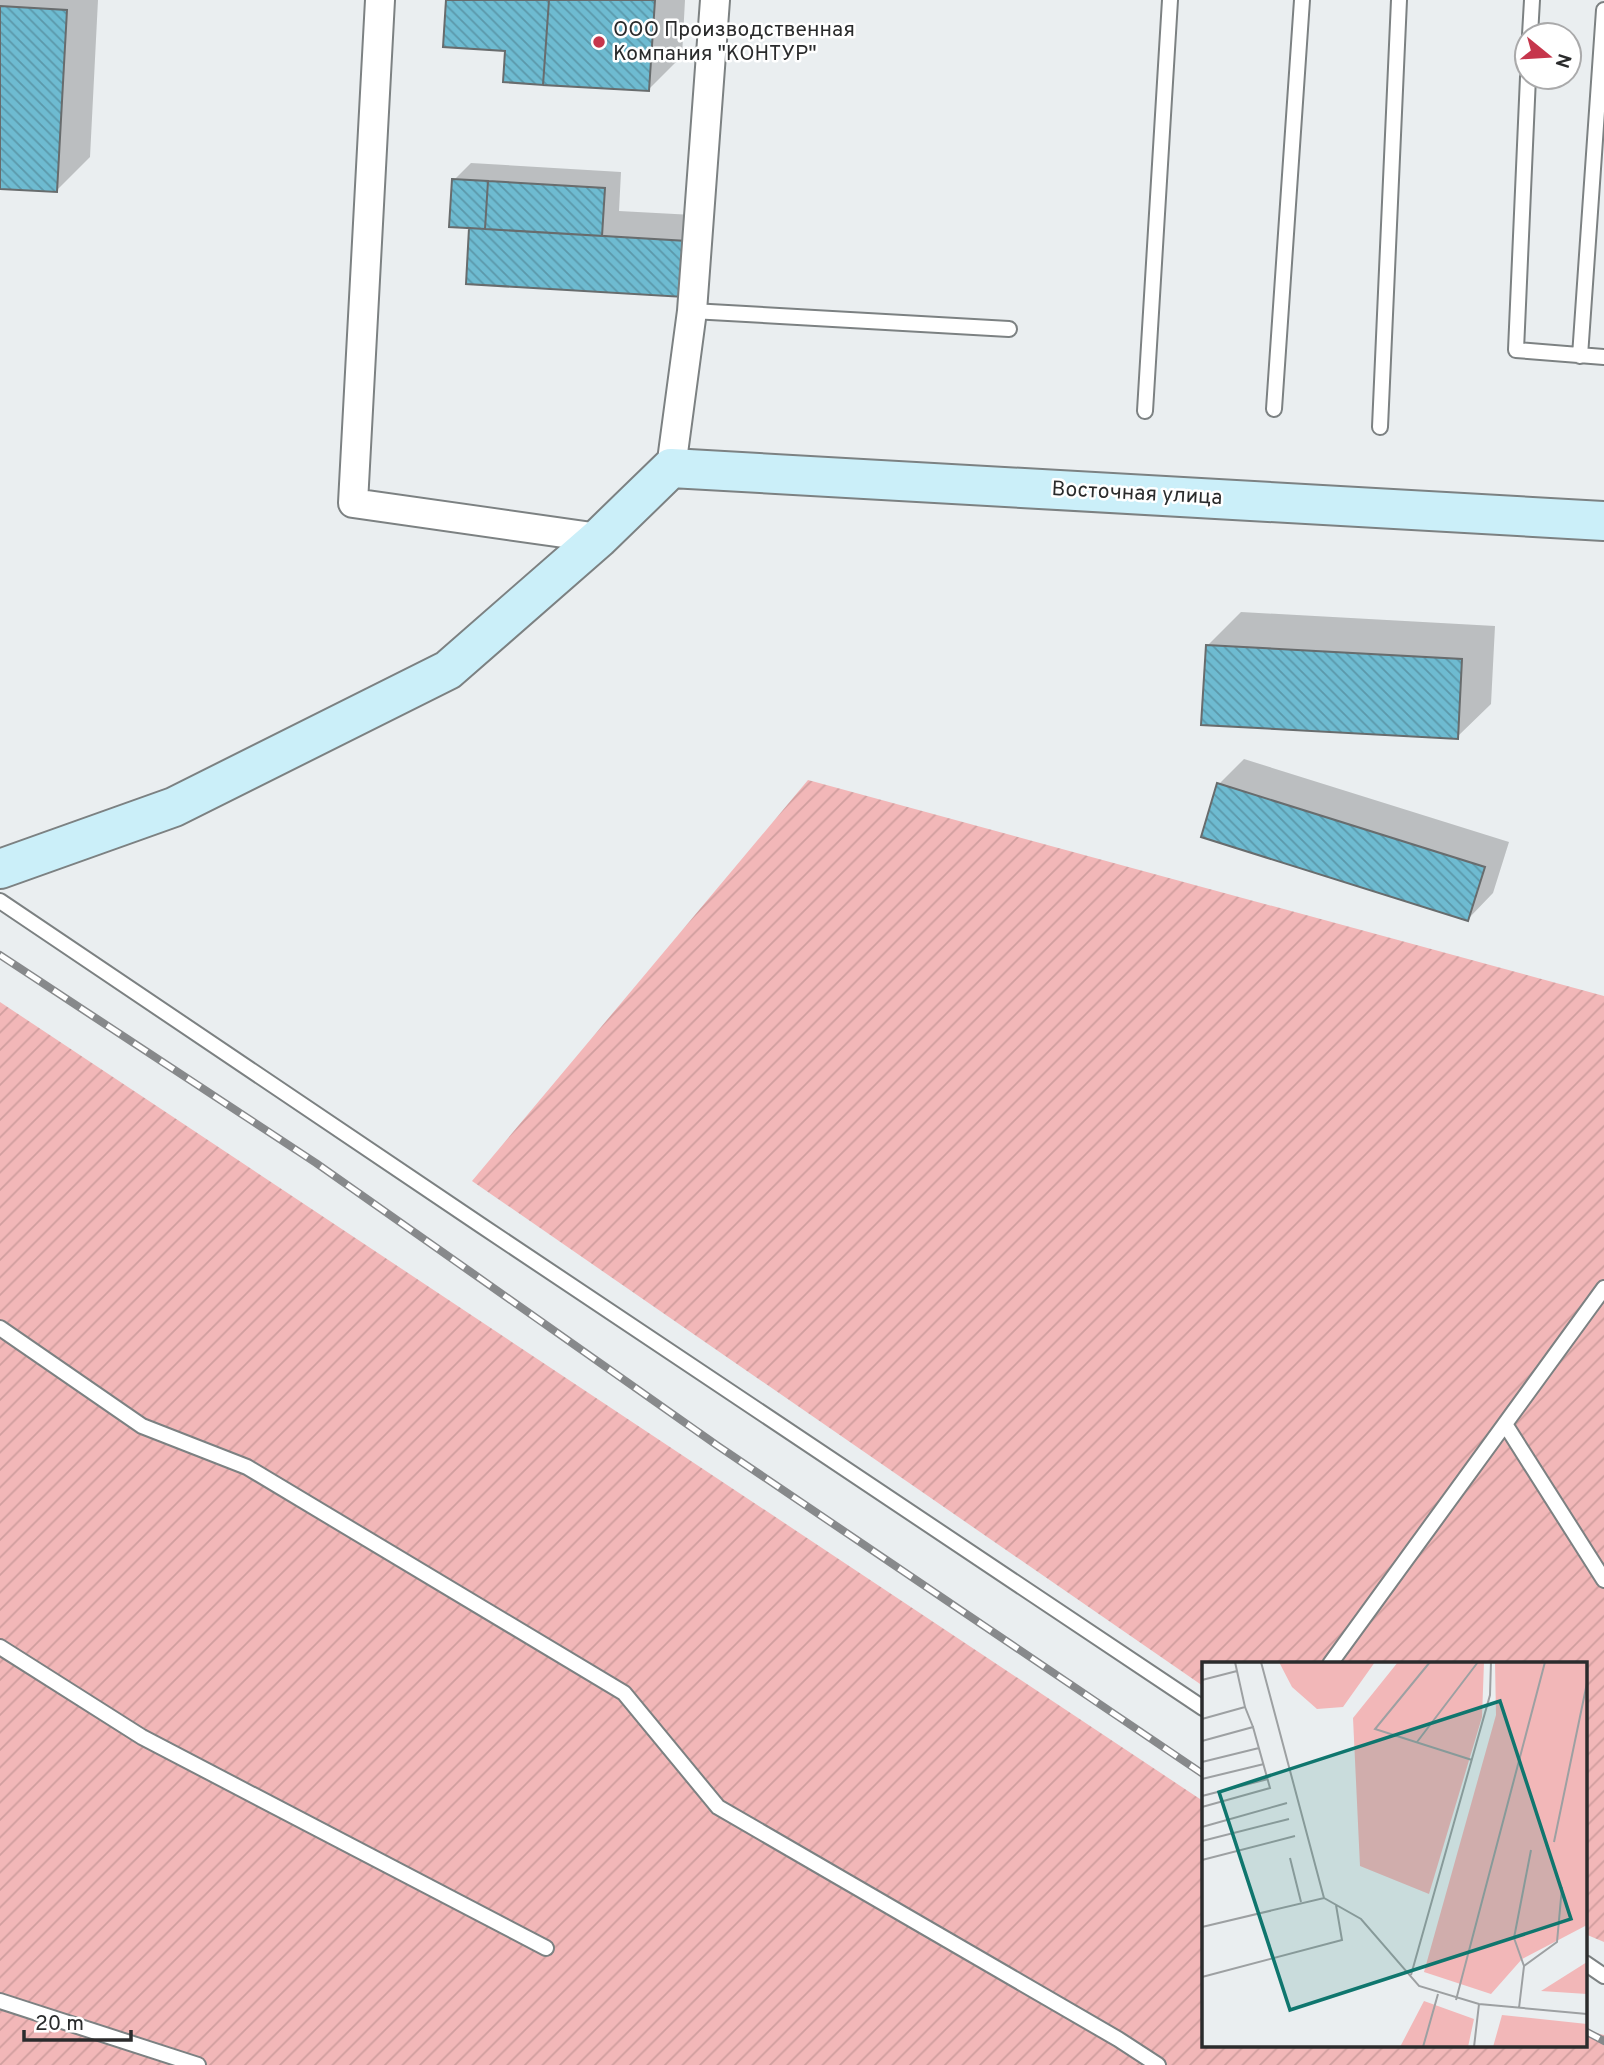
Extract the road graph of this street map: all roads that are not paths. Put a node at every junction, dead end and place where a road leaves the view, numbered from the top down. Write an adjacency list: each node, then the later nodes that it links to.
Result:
1 (380, 0): 19 (street)
2 (715, 0): 10 (street)
3 (1170, 0): 15 (lane)
4 (1302, 0): 14 (lane)
5 (1399, 0): 16 (lane)
6 (1532, 0): 8 (lane)
7 (1604, 10): 12 (lane)
8 (1531, 21)
9 (1527, 91): 12 (lane)
10 (692, 311): 11 (lane); 17 (street)
11 (1009, 329)
12 (1580, 356): 13 (lane)
13 (1604, 357)
14 (1274, 409)
15 (1145, 411)
16 (1380, 427)
17 (671, 468): 18 (street, Восточная улица); 19 (street)
18 (1604, 521)
19 (600, 538): 20 (street)
20 (0, 869)
21 (0, 901): 28 (lane)
22 (1604, 1288): 24 (lane)
23 (0, 1328): 34 (lane)
24 (1505, 1424): 25 (lane); 27 (lane)
25 (1604, 1580)
26 (0, 1647): 29 (lane)
27 (1331, 1662)
28 (1202, 1707)
29 (546, 1948)
30 (1586, 1964): 31 (lane)
31 (1604, 1976)
32 (0, 2001): 33 (lane)
33 (198, 2065)
34 (1158, 2065)

